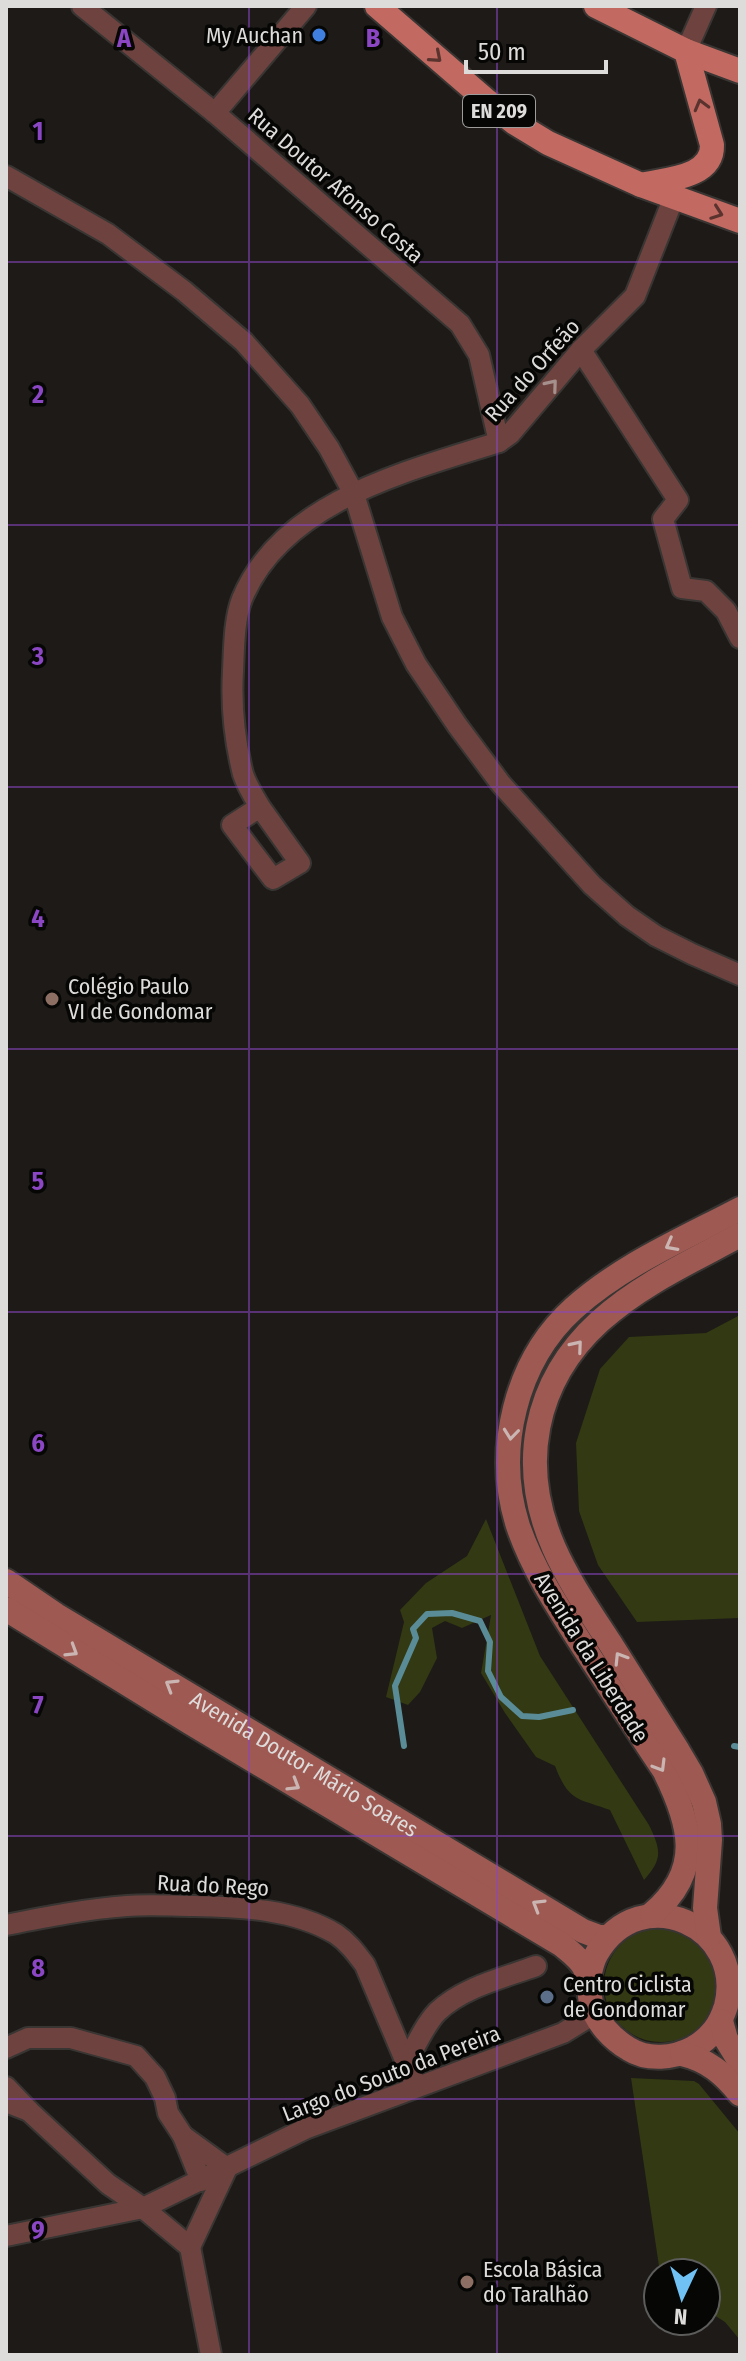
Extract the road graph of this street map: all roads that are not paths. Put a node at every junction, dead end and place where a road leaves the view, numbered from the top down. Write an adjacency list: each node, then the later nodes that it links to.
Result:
1 (82, 6): 8 (street, Rua Doutor Afonso Costa)
2 (306, 6): 8 (street)
3 (377, 6): 10 (main road, EN 209, one-way to 10)
4 (596, 6): 6 (main road)
5 (706, 6): 6 (street)
6 (686, 51): 7 (main road); 10 (main road, one-way to 6)
7 (740, 71)
8 (215, 113): 14 (street, Rua Doutor Afonso Costa)
9 (6, 176): 15 (street)
10 (641, 185): 11 (main road, EN 209)
11 (674, 197): 12 (main road, EN 209, one-way to 12); 13 (street, Rua do Orfeão)
12 (740, 221)
13 (581, 350): 14 (street, Rua do Orfeão, one-way to 13); 16 (street)
14 (499, 442): 15 (street, Rua do Orfeão)
15 (354, 494): 17 (street, Rua do Orfeão); 18 (street)
16 (740, 638)
17 (260, 807)
18 (740, 975)
19 (740, 1209): 23 (main road, Avenida da Liberdade, one-way to 23)
20 (740, 1235): 26 (main road, Avenida da Liberdade, one-way to 20)
21 (6, 1581): 25 (main road, Avenida Doutor Mário Soares, one-way to 21)
22 (6, 1609): 28 (main road, Avenida Doutor Mário Soares, one-way to 28)
23 (652, 1914): 25 (main road); 26 (main road)
24 (6, 1925): 35 (street, Rua do Rego)
25 (608, 1937): 28 (main road)
26 (709, 1937): 30 (main road)
27 (536, 1966): 35 (street)
28 (588, 1982): 29 (main road, Avenida Doutor Mário Soares)
29 (592, 2007): 31 (street, Largo do Souto da Pereira); 32 (main road, Avenida Doutor Mário Soares)
30 (721, 2021): 34 (main road); 36 (main road)
31 (574, 2028): 32 (street, Largo do Souto da Pereira); 37 (street, Largo do Souto da Pereira)
32 (607, 2032): 34 (main road, Avenida Doutor Mário Soares)
33 (6, 2048): 42 (street)
34 (682, 2054): 39 (main road, Avenida Doutor Mário Soares)
35 (407, 2062): 37 (street, Rua do Rego)
36 (740, 2062)
37 (416, 2086): 43 (street, Largo do Souto da Pereira)
38 (6, 2087): 41 (street)
39 (740, 2094)
40 (6, 2102): 41 (street)
41 (29, 2111): 45 (street)
42 (183, 2136): 43 (street); 44 (street)
43 (227, 2168): 44 (street, Largo do Souto da Pereira); 47 (street)
44 (201, 2181): 45 (street, Largo do Souto da Pereira)
45 (143, 2208): 46 (street, Largo do Souto da Pereira); 47 (street)
46 (6, 2236)
47 (190, 2247): 48 (street)
48 (211, 2355)

